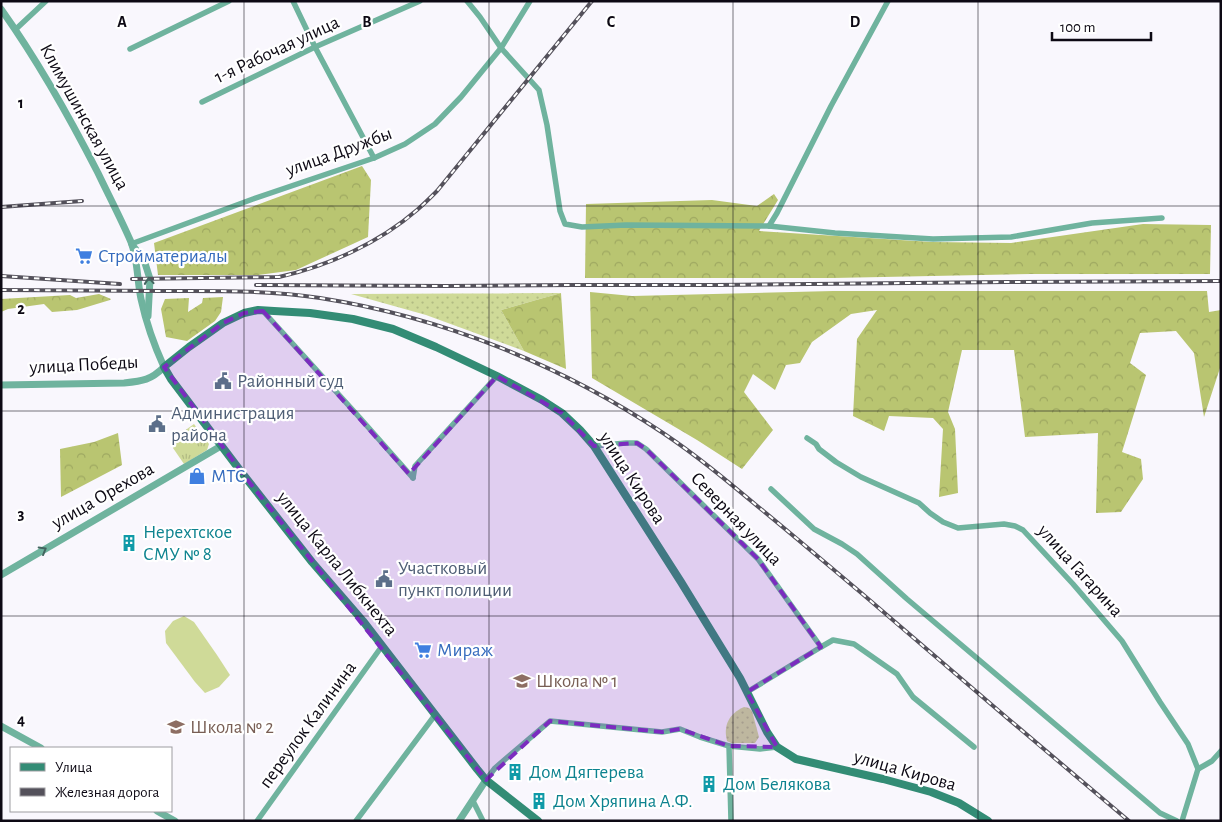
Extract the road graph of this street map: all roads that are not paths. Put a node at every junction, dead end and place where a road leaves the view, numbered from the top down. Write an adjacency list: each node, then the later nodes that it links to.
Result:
1 (46, 1): 9 (street)
2 (229, 1): 12 (street)
3 (293, 1): 10 (street)
4 (420, 1): 10 (street, 1-я Рабочая улица)
5 (467, 1): 11 (street)
6 (530, 1): 11 (street, улица Дружбы)
7 (888, 1): 16 (street)
8 (1, 9): 9 (street, Климушинская улица)
9 (16, 29): 17 (street, Климушинская улица)
10 (315, 48): 13 (street, 1-я Рабочая улица); 14 (street)
11 (500, 48): 14 (street, улица Дружбы); 16 (street)
12 (130, 49)
13 (202, 102)
14 (374, 158): 17 (street, улица Дружбы)
15 (1162, 218): 16 (street)
16 (769, 226)
17 (131, 244): 19 (street, Климушинская улица); 19 (street, Климушинская улица, one-way to 17)
18 (263, 310): 20 (main road, улица Кирова); 21 (main road, улица Кирова); 21 (street)
19 (148, 324): 20 (street, Климушинская улица)
20 (164, 367): 22 (street, улица Победы); 24 (main road, улица Карла Либкнехта)
21 (497, 376): 25 (main road, улица Кирова)
22 (1, 385)
23 (807, 438): 38 (street, улица Гагарина)
24 (222, 446): 27 (street, улица Орехова, one-way to 24); 28 (main road, улица Карла Либкнехта)
25 (594, 446): 29 (street, Северная улица); 30 (main road, улица Кирова)
26 (772, 489): 50 (street)
27 (1, 575)
28 (382, 646): 31 (main road, улица Карла Либкнехта); 43 (street, переулок Калинина)
29 (821, 647): 30 (street); 36 (street)
30 (747, 692): 35 (main road, улица Кирова)
31 (435, 715): 39 (main road, улица Карла Либкнехта); 44 (street)
32 (1, 726): 34 (street)
33 (729, 746): 35 (street); 39 (street); 48 (street)
34 (40, 747)
35 (777, 747): 49 (main road, улица Кирова)
36 (974, 747)
37 (1221, 751): 38 (street)
38 (1198, 769): 51 (street)
39 (486, 780): 40 (street); 47 (main road, улица Карла Либкнехта)
40 (473, 801): 45 (street); 46 (street)
41 (159, 812): 42 (street)
42 (176, 821)
43 (257, 821)
44 (356, 821)
45 (460, 821)
46 (483, 821)
47 (538, 821)
48 (731, 821)
49 (988, 821)
50 (1177, 821)
51 (1182, 821)

